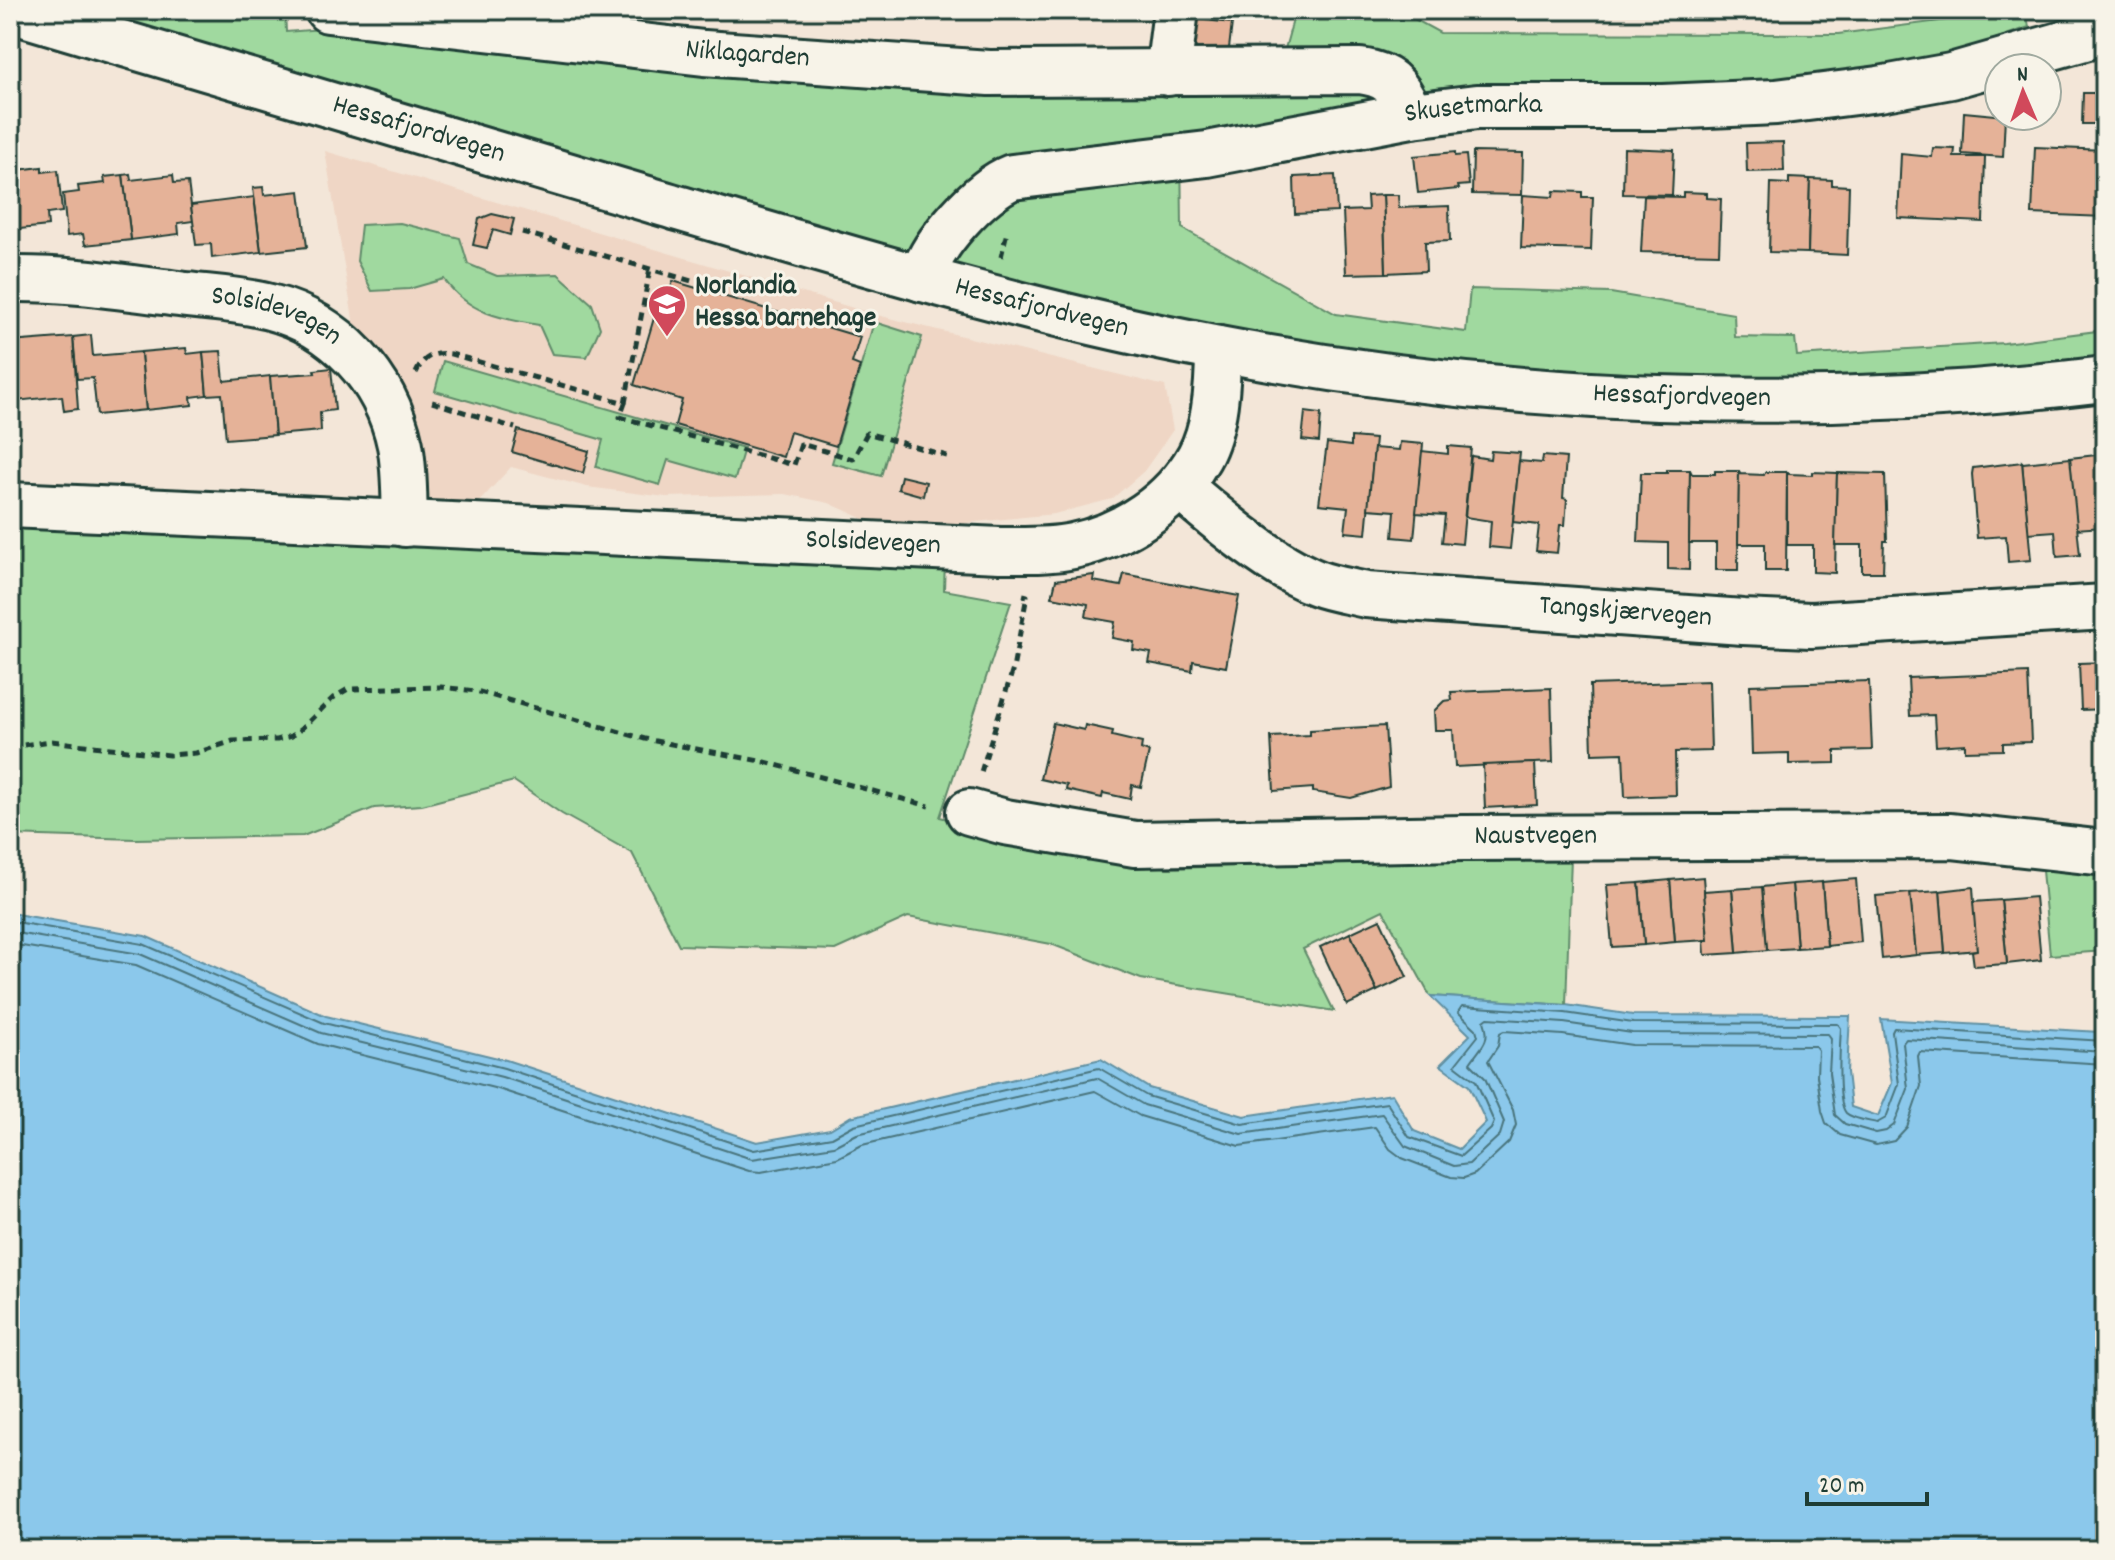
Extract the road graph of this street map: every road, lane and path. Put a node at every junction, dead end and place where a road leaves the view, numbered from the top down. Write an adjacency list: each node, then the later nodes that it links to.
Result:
1 (10, 10): 10 (street, Hessafjordvegen)
2 (328, 10): 5 (street, Niklagarden)
3 (1176, 10): 5 (street)
4 (2080, 28): 6 (street, Skusetmarka)
5 (1168, 73): 6 (street, Niklagarden)
6 (1412, 115): 10 (street, Skusetmarka)
7 (522, 232): 8 (path)
8 (650, 269): 11 (path); 16 (path)
9 (10, 279): 21 (street, Solsidevegen)
10 (922, 279): 12 (street, Hessafjordvegen)
11 (695, 282)
12 (1218, 349): 13 (street, Hessafjordvegen); 19 (street, Solsidevegen)
13 (2105, 379)
14 (420, 388): 16 (path)
15 (426, 395): 17 (path)
16 (625, 403): 18 (path)
17 (515, 428)
18 (947, 456)
19 (1179, 486): 21 (street, Solsidevegen); 23 (street, Tangskjærvegen)
20 (10, 505): 21 (street, Solsidevegen)
21 (405, 524)
22 (1015, 593): 25 (path)
23 (2105, 607)
24 (10, 747): 25 (path)
25 (969, 812): 26 (street, Naustvegen)
26 (2105, 853)

